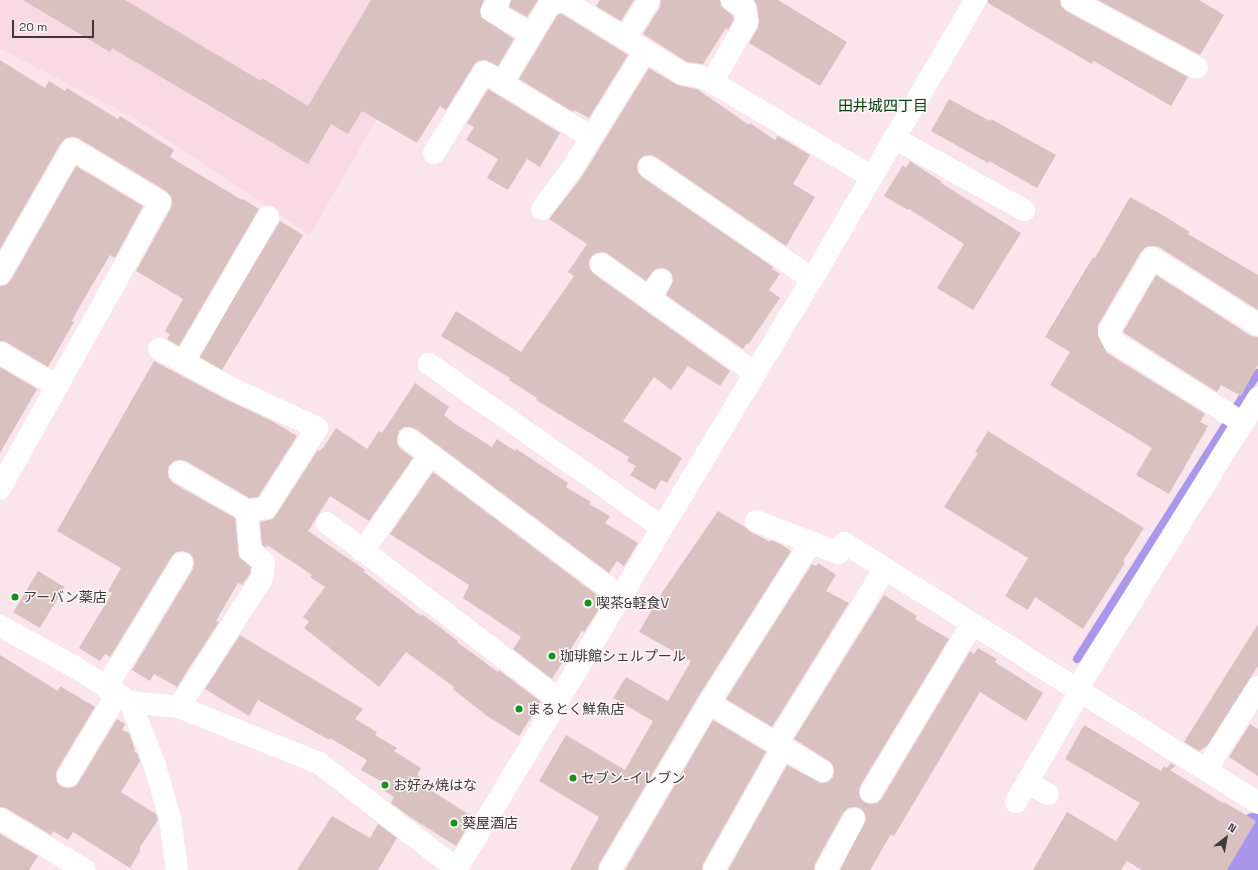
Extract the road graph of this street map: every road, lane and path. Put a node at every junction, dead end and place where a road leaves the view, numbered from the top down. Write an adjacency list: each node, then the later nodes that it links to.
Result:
1 (498, 0): 7 (street)
2 (649, 0): 8 (street)
3 (732, 0): 11 (street)
4 (976, 0): 14 (street)
5 (1072, 0): 10 (street)
6 (588, 7): 7 (street); 8 (street)
7 (531, 34): 12 (street)
8 (625, 39): 9 (street)
9 (645, 51): 11 (street); 13 (street)
10 (1197, 68)
11 (712, 82): 17 (street)
12 (502, 83): 13 (street); 15 (street)
13 (591, 137): 18 (street)
14 (894, 138): 17 (street); 19 (street)
15 (434, 153)
16 (649, 168): 23 (street)
17 (872, 177): 23 (street)
18 (542, 209)
19 (1024, 210)
20 (268, 218): 29 (street)
21 (601, 264): 25 (street)
22 (0, 274): 32 (street)
23 (812, 278): 31 (street)
24 (661, 280): 25 (street)
25 (650, 298): 31 (street)
26 (1258, 325): 34 (street)
27 (159, 349): 29 (street)
28 (0, 353): 32 (street)
29 (184, 362): 39 (street)
30 (429, 364): 42 (street)
31 (755, 373): 42 (street)
32 (57, 386): 38 (street)
33 (1258, 398): 34 (street)
34 (1243, 423): 51 (street)
35 (408, 439): 36 (street)
36 (430, 455): 44 (street); 47 (street)
37 (180, 472): 39 (street)
38 (0, 488)
39 (247, 511): 55 (street)
40 (756, 521): 43 (street)
41 (327, 523): 44 (street)
42 (662, 527): 47 (street)
43 (811, 542): 46 (street); 54 (street)
44 (363, 551): 53 (street)
45 (182, 563): 52 (street)
46 (885, 569): 48 (street); 56 (street)
47 (620, 596): 53 (street)
48 (972, 624): 51 (street); 61 (street)
49 (0, 626): 52 (street)
50 (1258, 687): 57 (street)
51 (1078, 690): 57 (street); 60 (street)
52 (118, 695): 55 (street); 59 (street); 68 (street)
53 (558, 700): 69 (street)
54 (709, 703): 56 (street); 70 (street)
55 (179, 708): 69 (street)
56 (780, 745): 58 (street); 71 (street)
57 (1206, 770): 64 (street)
58 (822, 771)
59 (68, 776)
60 (1027, 782): 62 (street); 63 (street)
61 (871, 792)
62 (1048, 794)
63 (1016, 802)
64 (1258, 803)
65 (0, 819): 67 (street)
66 (854, 819): 72 (street)
67 (85, 870)
68 (177, 870)
69 (457, 870)
70 (610, 870)
71 (714, 870)
72 (826, 870)

